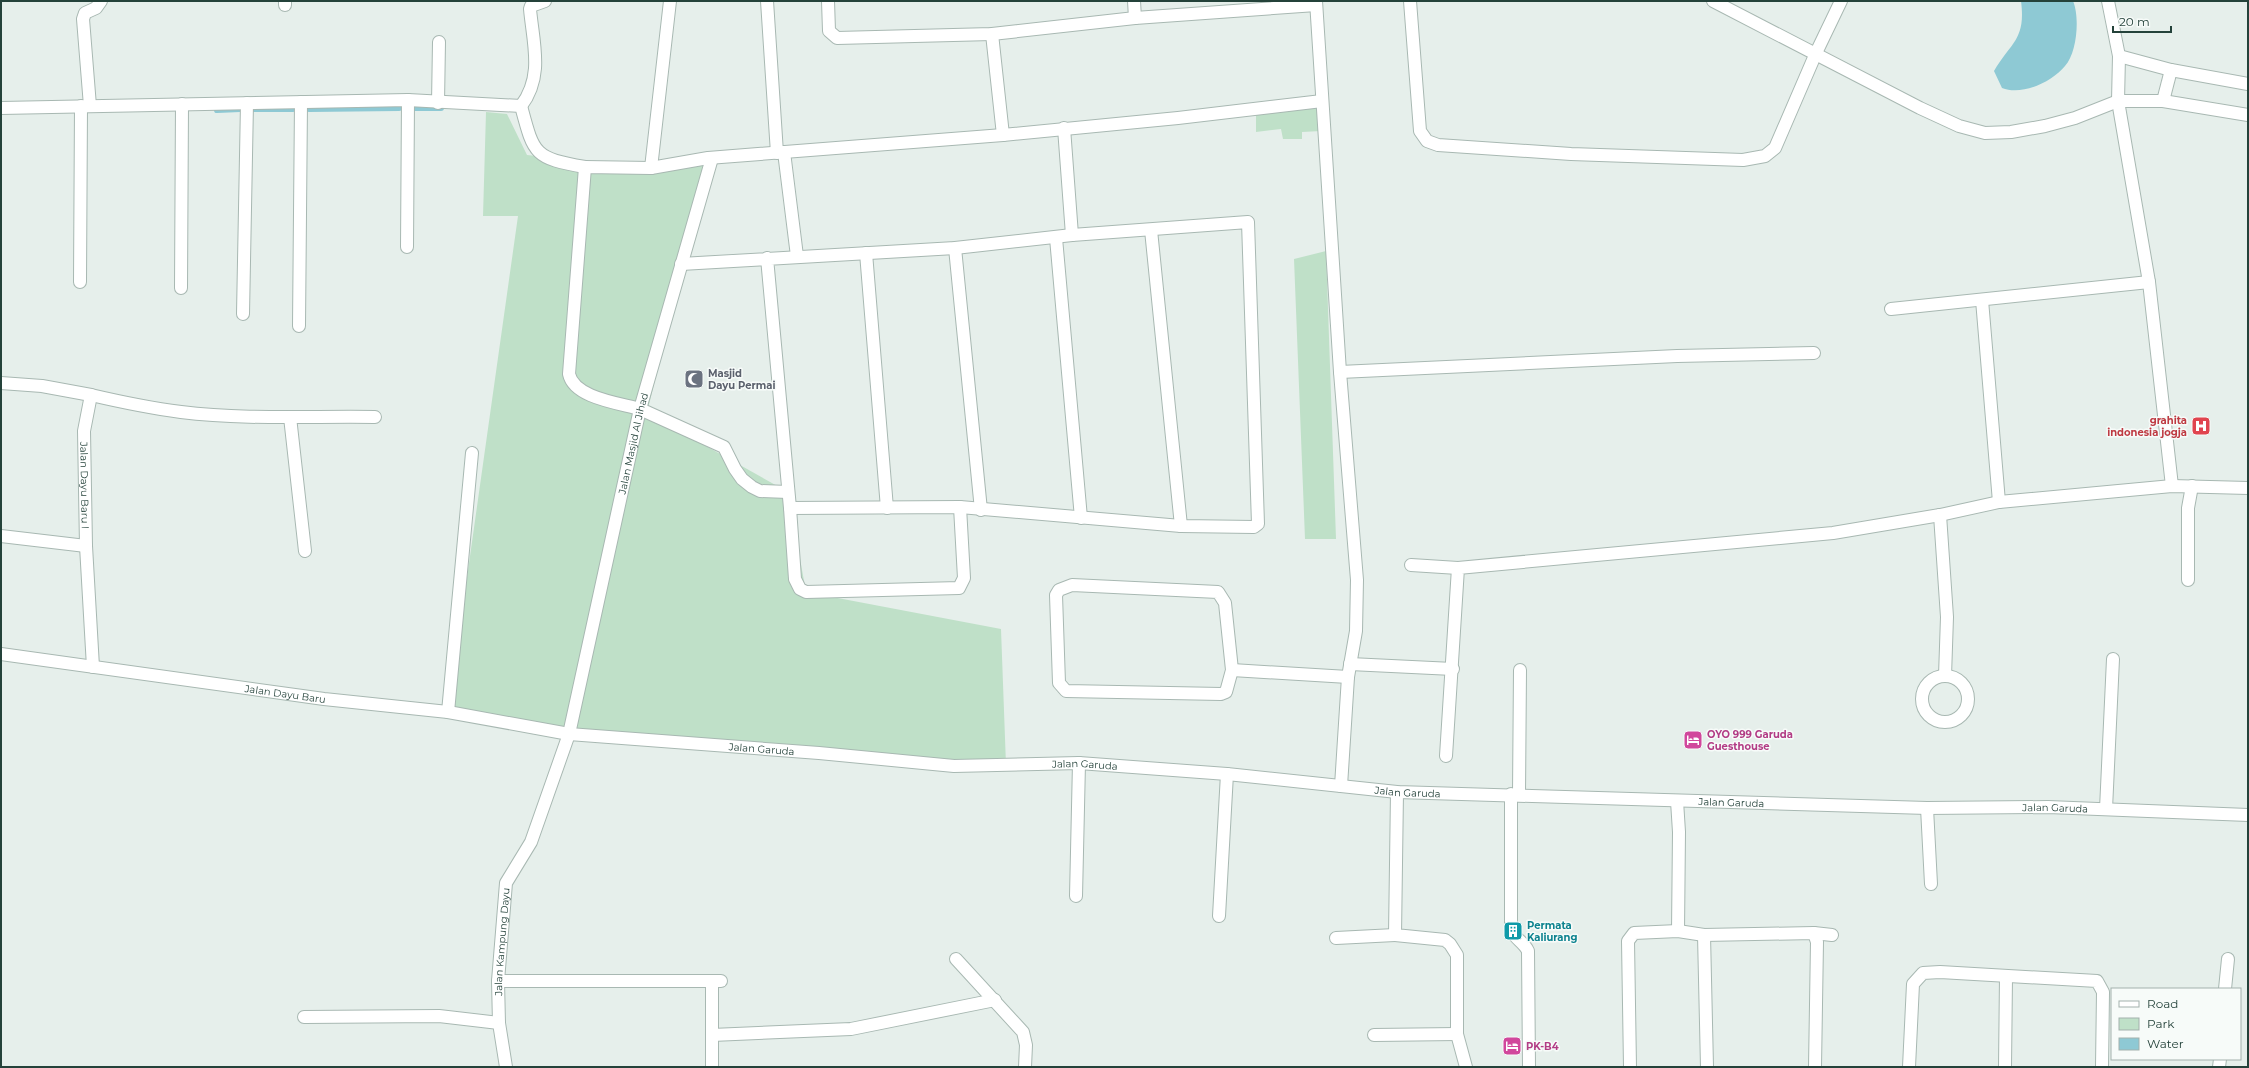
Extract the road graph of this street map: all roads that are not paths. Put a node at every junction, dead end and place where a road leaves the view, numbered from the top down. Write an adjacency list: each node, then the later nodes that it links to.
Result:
1 (101, 1): 28 (street)
2 (545, 1): 29 (street)
3 (670, 1): 37 (street)
4 (766, 1): 34 (street)
5 (828, 1): 14 (street)
6 (1134, 1): 13 (street)
7 (1410, 1): 16 (street)
8 (1713, 1): 16 (street)
9 (1841, 1): 16 (street)
10 (2108, 1): 17 (street)
11 (1316, 3): 12 (street); 21 (street)
12 (1216, 6): 13 (street)
13 (1135, 18): 14 (street)
14 (992, 34): 33 (street)
15 (439, 42): 26 (street)
16 (1816, 53): 22 (street)
17 (2119, 56): 18 (street); 22 (street)
18 (2171, 70): 19 (street); 24 (street)
19 (2248, 84)
20 (408, 100): 23 (street); 26 (street); 41 (street)
21 (1322, 101): 32 (street); 55 (street)
22 (2118, 101): 24 (street); 48 (street)
23 (301, 102): 25 (street); 53 (street)
24 (2163, 102): 31 (street)
25 (247, 103): 27 (street); 52 (street)
26 (438, 103): 29 (street)
27 (182, 104): 28 (street); 49 (street)
28 (86, 106): 30 (street); 47 (street)
29 (521, 106): 36 (street)
30 (1, 108)
31 (2248, 115)
32 (1064, 128): 33 (street); 39 (street)
33 (1003, 135): 34 (street)
34 (780, 153): 35 (street); 44 (street)
35 (712, 158): 37 (street); 46 (street, Jalan Masjid Al Jihad)
36 (585, 167): 37 (street); 58 (street)
37 (651, 168)
38 (1151, 230): 39 (street); 73 (street); 73 (street)
39 (1072, 236): 40 (street)
40 (1056, 238): 42 (street); 72 (street)
41 (407, 247)
42 (955, 248): 43 (street); 70 (street)
43 (866, 253): 44 (street); 69 (street)
44 (797, 256): 45 (street)
45 (767, 258): 46 (street); 65 (street)
46 (681, 264): 58 (street, Jalan Masjid Al Jihad)
47 (80, 282)
48 (2150, 282): 50 (street); 62 (street)
49 (181, 288)
50 (1982, 300): 51 (street); 66 (street)
51 (1891, 308)
52 (243, 314)
53 (299, 326)
54 (1814, 352): 55 (street)
55 (1340, 372): 82 (street)
56 (1, 383): 57 (street)
57 (92, 395): 59 (street); 75 (street, Jalan Dayu Baru I)
58 (640, 409): 65 (street); 90 (street, Jalan Masjid Al Jihad)
59 (290, 417): 60 (street); 76 (street)
60 (375, 417)
61 (472, 453): 89 (street)
62 (2172, 486): 63 (street); 66 (street)
63 (2192, 486): 64 (street); 79 (street)
64 (2248, 488)
65 (788, 492): 68 (street)
66 (1999, 502): 71 (street)
67 (960, 507): 68 (street); 69 (street); 70 (street)
68 (790, 508): 69 (street)
69 (887, 508)
70 (981, 510): 72 (street)
71 (1940, 515): 78 (street); 87 (street)
72 (1081, 518): 73 (street)
73 (1181, 526)
74 (1, 536): 75 (street)
75 (86, 546): 83 (street, Jalan Dayu Baru I)
76 (305, 551)
77 (1411, 564): 78 (street)
78 (1458, 568): 84 (street)
79 (2188, 580)
80 (1, 654): 83 (street, Jalan Dayu Baru)
81 (2113, 659): 99 (street)
82 (1350, 664): 84 (street); 88 (street)
83 (93, 667): 89 (street, Jalan Dayu Baru)
84 (1453, 669): 91 (street)
85 (1232, 670): 85 (street); 88 (street)
86 (1520, 670): 96 (street)
87 (1945, 676)
88 (1348, 677): 94 (street)
89 (448, 712): 90 (street, Jalan Dayu Baru)
90 (569, 734): 92 (street, Jalan Garuda); 113 (street, Jalan Kampung Dayu)
91 (1446, 756)
92 (1078, 762): 93 (street, Jalan Garuda); 102 (street)
93 (1227, 774): 94 (street, Jalan Garuda); 103 (street)
94 (1341, 786): 95 (street, Jalan Garuda)
95 (1397, 792): 96 (street, Jalan Garuda); 106 (street)
96 (1515, 794): 97 (street, Jalan Garuda); 125 (street)
97 (1677, 801): 98 (street, Jalan Garuda); 104 (street)
98 (1927, 808): 99 (street, Jalan Garuda); 101 (street)
99 (2106, 809): 100 (street, Jalan Garuda)
100 (2248, 814)
101 (1931, 884)
102 (1076, 896)
103 (1219, 916)
104 (1678, 931): 107 (street); 126 (street)
105 (1814, 933): 107 (street); 108 (street); 128 (street)
106 (1395, 935): 109 (street); 118 (street)
107 (1704, 935): 127 (street)
108 (1832, 935)
109 (1336, 938)
110 (956, 959): 115 (street)
111 (2228, 959): 114 (street)
112 (2006, 977): 129 (street); 130 (street); 131 (street)
113 (498, 981): 117 (street, Jalan Kampung Dayu); 119 (street)
114 (2225, 988)
115 (995, 1000): 119 (street); 123 (street)
116 (304, 1017): 117 (street)
117 (499, 1023): 121 (street, Jalan Kampung Dayu)
118 (1457, 1034): 120 (street); 124 (street)
119 (712, 1035): 122 (street)
120 (1374, 1035)
121 (506, 1067)
122 (712, 1067)
123 (1025, 1067)
124 (1466, 1067)
125 (1529, 1067)
126 (1630, 1067)
127 (1707, 1067)
128 (1815, 1067)
129 (1909, 1067)
130 (2005, 1067)
131 (2102, 1067)

